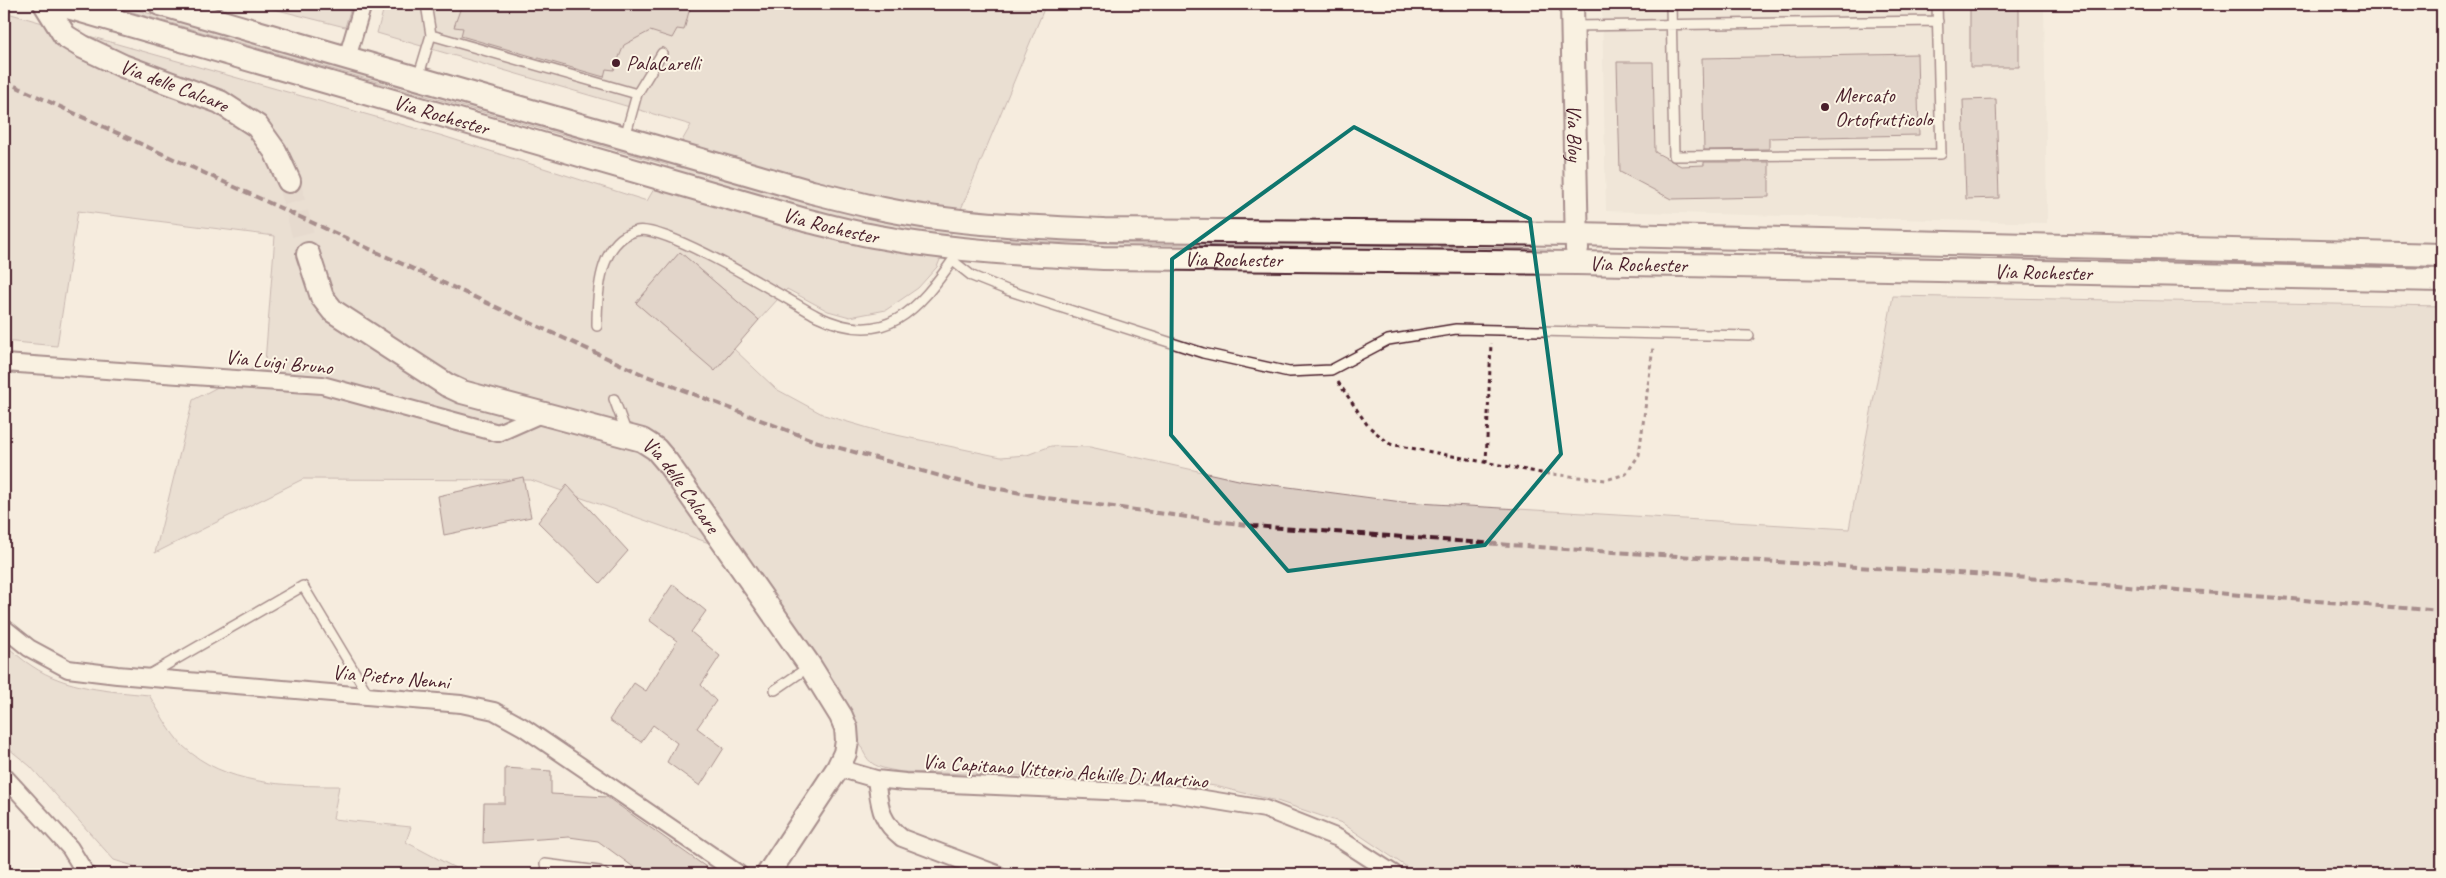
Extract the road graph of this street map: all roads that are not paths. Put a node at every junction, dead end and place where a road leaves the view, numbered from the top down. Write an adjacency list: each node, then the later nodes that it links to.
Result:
1 (45, 4): 18 (main road, Via delle Calcare)
2 (57, 4): 21 (main road, Via Rochester)
3 (160, 4): 14 (main road, Via Rochester)
4 (362, 4): 14 (street)
5 (426, 4): 12 (lane)
6 (1572, 4): 11 (main road, Via Bloy)
7 (1671, 4): 10 (lane)
8 (1937, 4): 9 (lane)
9 (1938, 21): 10 (lane); 10 (lane)
10 (1671, 25): 11 (lane)
11 (1573, 26): 19 (main road, Via Bloy)
12 (431, 35): 15 (lane); 16 (lane)
13 (662, 54): 16 (lane)
14 (346, 58): 15 (main road, Via Rochester)
15 (418, 78): 17 (main road, Via Rochester)
16 (637, 94): 17 (lane)
17 (625, 138): 19 (main road, Via Rochester)
18 (289, 181)
19 (1577, 234): 22 (main road, Via Rochester); 23 (main road, Via Bloy)
20 (308, 254): 29 (main road, Via delle Calcare)
21 (957, 255): 23 (main road, Via Rochester); 25 (lane); 26 (lane)
22 (2442, 255)
23 (1577, 263): 24 (main road, Via Rochester)
24 (2442, 280)
25 (597, 326)
26 (1749, 336)
27 (4, 363): 29 (street, Via Luigi Bruno)
28 (614, 399): 30 (lane)
29 (541, 414): 30 (main road, Via delle Calcare)
30 (627, 435): 32 (main road, Via delle Calcare)
31 (4, 628): 33 (street, Via Pietro Nenni)
32 (810, 666): 34 (lane); 36 (main road, Via delle Calcare)
33 (145, 678): 35 (street, Via Pietro Nenni); 35 (lane)
34 (775, 690)
35 (369, 696): 42 (street, Via Pietro Nenni)
36 (838, 768): 38 (street, Via Capitano Vittorio Achille Di Martino); 43 (main road, Via delle Calcare)
37 (4, 776): 40 (street)
38 (876, 779): 44 (street); 45 (street, Via Capitano Vittorio Achille Di Martino)
39 (545, 864): 41 (lane)
40 (86, 874)
41 (604, 874)
42 (739, 874)
43 (768, 874)
44 (997, 874)
45 (1394, 874)

